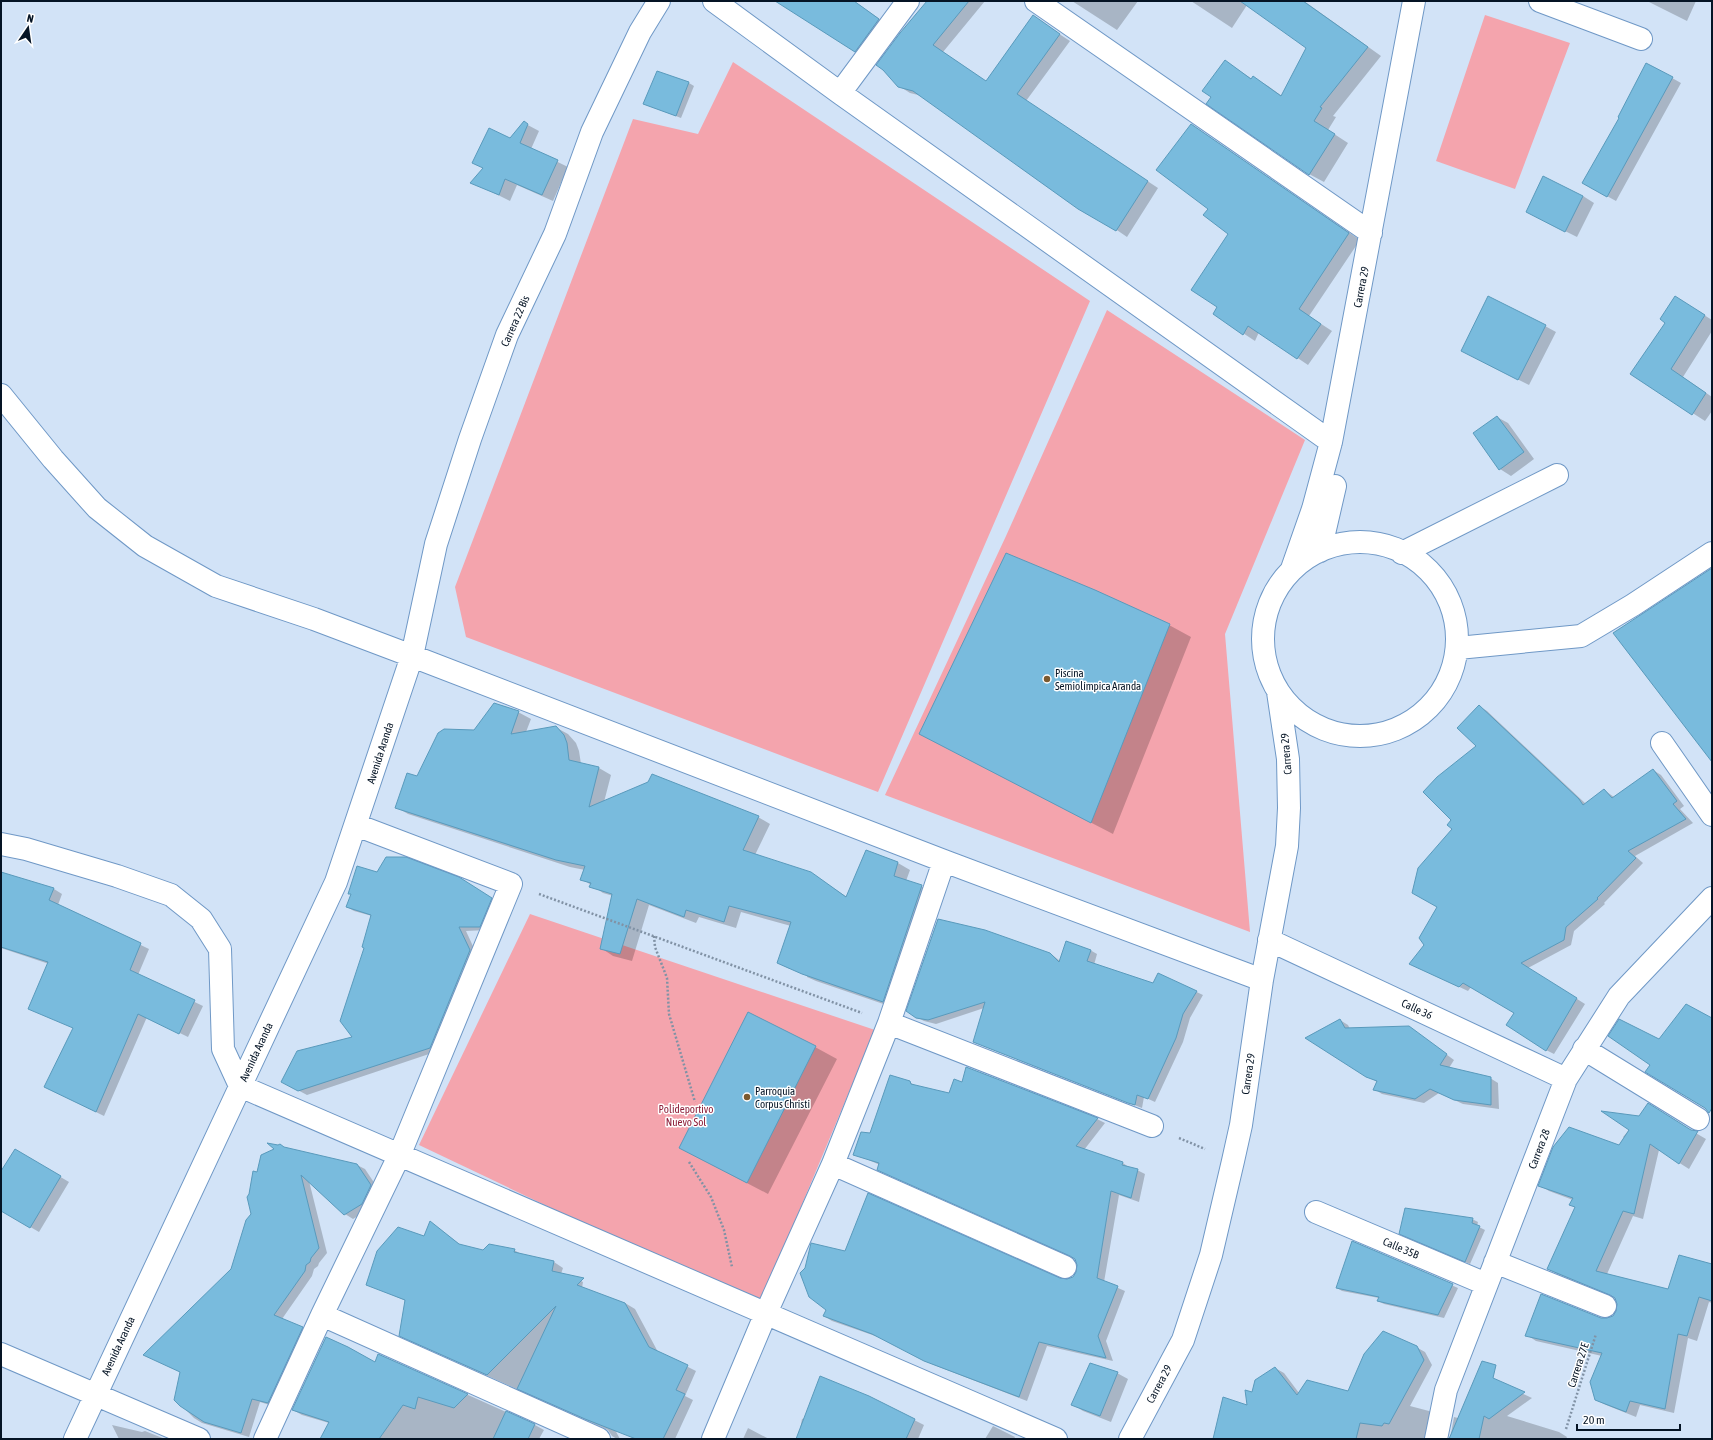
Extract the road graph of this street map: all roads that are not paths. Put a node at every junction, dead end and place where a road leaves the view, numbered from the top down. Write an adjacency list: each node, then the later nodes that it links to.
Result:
1 (659, 1): 19 (street, Carrera 22 Bis)
2 (714, 1): 9 (street)
3 (908, 1): 9 (street)
4 (1036, 1): 10 (street)
5 (1414, 1): 10 (street, Carrera 29)
6 (1427, 1): 14 (street, Carrera 29)
7 (1540, 1): 8 (street)
8 (1641, 40)
9 (840, 93): 12 (street)
10 (1371, 233): 12 (street, Carrera 29)
11 (1, 395): 19 (street)
12 (1332, 442): 17 (street, Carrera 29)
13 (1557, 475): 15 (street)
14 (1320, 551): 15 (street); 17 (street)
15 (1402, 553): 18 (street)
16 (1712, 553): 18 (street)
17 (1292, 570): 20 (street)
18 (1458, 648): 20 (street)
19 (412, 656): 23 (street, Avenida Aranda); 25 (street)
20 (1278, 692): 27 (street, Carrera 29)
21 (1662, 743): 22 (street)
22 (1712, 815)
23 (356, 824): 32 (street, Avenida Aranda); 35 (street)
24 (1, 844): 32 (street)
25 (944, 861): 28 (street); 29 (street)
26 (1712, 898): 30 (street, Carrera 28)
27 (1269, 940): 28 (street, Carrera 29); 31 (street, Calle 36)
28 (1262, 980): 52 (street, Carrera 29)
29 (889, 1023): 34 (street); 36 (street)
30 (1584, 1049): 31 (street, Carrera 28); 33 (street)
31 (1566, 1079): 38 (street, Carrera 28)
32 (240, 1086): 35 (street); 45 (street, Avenida Aranda)
33 (1698, 1119)
34 (1152, 1126)
35 (399, 1156): 42 (street); 43 (street)
36 (833, 1164): 39 (street); 42 (street)
37 (1316, 1212): 40 (street, Calle 35B)
38 (1495, 1262): 40 (street, Carrera 28); 41 (street)
39 (1065, 1267)
40 (1486, 1284): 53 (street, Carrera 28)
41 (1605, 1306)
42 (766, 1313): 50 (street); 51 (street)
43 (322, 1314): 48 (street); 49 (street)
44 (1, 1354): 45 (street)
45 (95, 1395): 46 (street, Avenida Aranda); 47 (street)
46 (75, 1439)
47 (199, 1439)
48 (265, 1439)
49 (599, 1439)
50 (713, 1439)
51 (1056, 1439)
52 (1130, 1439)
53 (1436, 1439)

